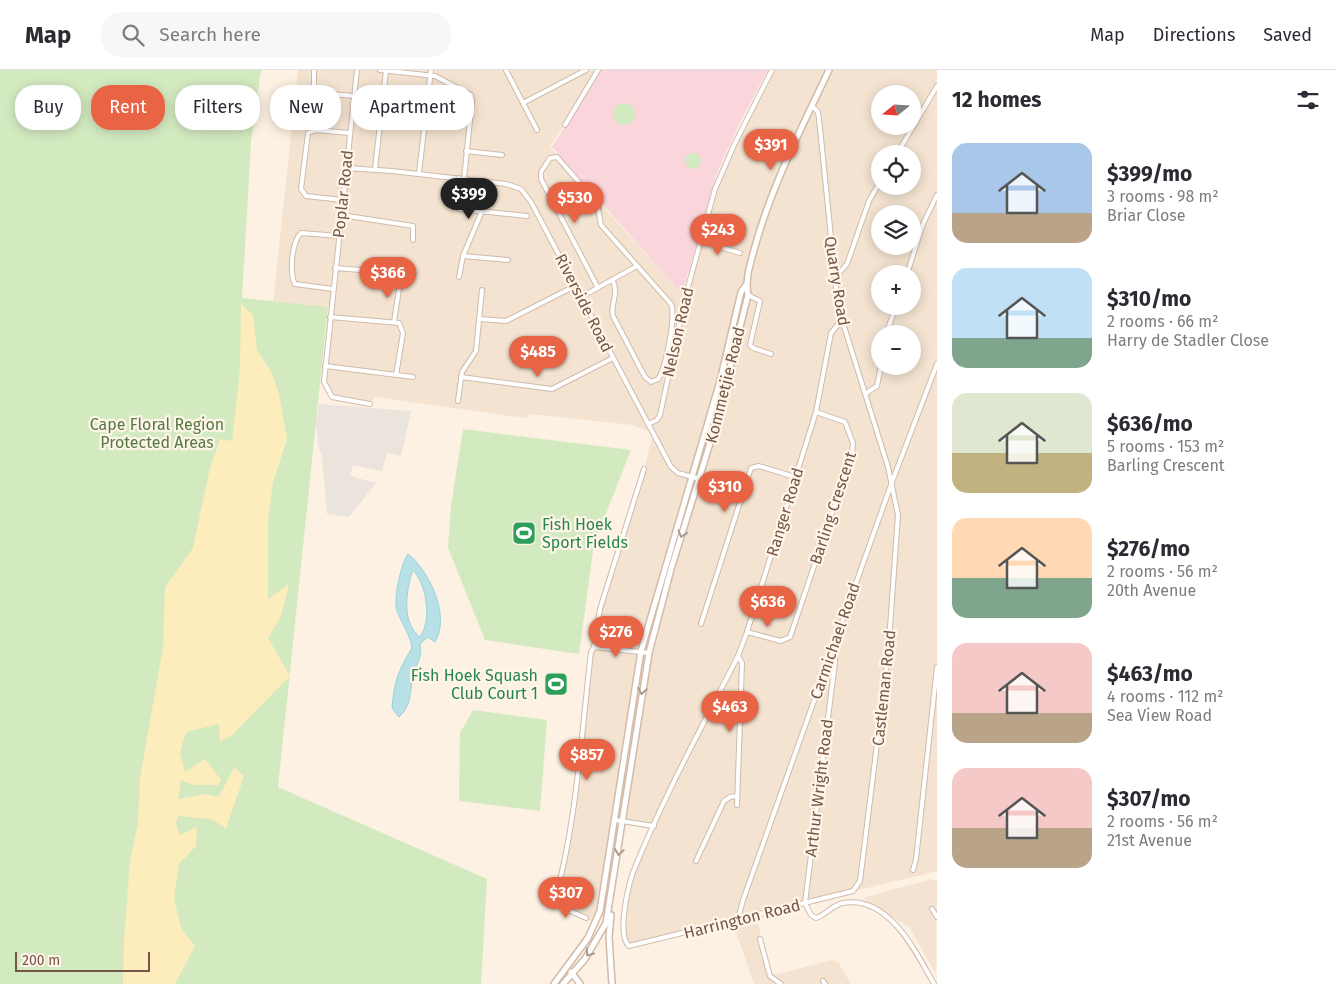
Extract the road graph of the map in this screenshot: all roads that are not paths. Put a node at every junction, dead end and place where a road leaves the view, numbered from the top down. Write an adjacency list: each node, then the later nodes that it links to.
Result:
1 (314, 70): 15 (street)
2 (357, 70): 13 (street, Poplar Road)
3 (380, 70): 10 (street)
4 (431, 70): 12 (street)
5 (506, 70): 16 (street)
6 (586, 70): 16 (street)
7 (597, 70): 19 (street)
8 (772, 70): 37 (street, Nelson Road)
9 (829, 70): 17 (main road, Kommetjie Road)
10 (386, 71): 11 (street); 26 (street)
11 (398, 71): 12 (street)
12 (429, 75): 23 (street); 27 (street)
13 (355, 85)
14 (937, 86): 22 (street)
15 (351, 96)
16 (523, 103): 20 (street)
17 (812, 106): 44 (street, Quarry Road); 47 (main road, Kommetjie Road)
18 (351, 118): 21 (street, Poplar Road)
19 (564, 125)
20 (537, 130)
21 (349, 133): 25 (street, Poplar Road); 31 (street)
22 (901, 145)
23 (466, 151): 24 (street); 28 (street)
24 (502, 155)
25 (346, 168): 26 (street, Riverside Road); 31 (street, Poplar Road)
26 (375, 169): 27 (street, Riverside Road)
27 (419, 173): 28 (street, Riverside Road)
28 (461, 178): 32 (street); 48 (street, Riverside Road)
29 (872, 195): 44 (street)
30 (937, 195): 41 (street)
31 (342, 200): 33 (street, Poplar Road)
32 (482, 212): 34 (street); 39 (street)
33 (341, 216): 35 (street, Poplar Road); 36 (street)
34 (527, 216)
35 (339, 236): 43 (street, Poplar Road); 50 (street)
36 (414, 240)
37 (700, 242): 38 (street); 71 (street, Nelson Road)
38 (740, 253)
39 (463, 256): 40 (street); 45 (street)
40 (508, 260)
41 (910, 265)
42 (637, 266): 46 (street); 46 (street); 49 (street)
43 (335, 268): 50 (street, Poplar Road); 57 (street)
44 (834, 273): 56 (street, Quarry Road)
45 (459, 277)
46 (613, 281): 49 (street)
47 (746, 284): 52 (main road, Kommetjie Road); 73 (main road, Kommetjie Road)
48 (575, 286): 53 (street, Riverside Road); 55 (street)
49 (598, 288): 53 (street)
50 (333, 289): 54 (street, Poplar Road)
51 (482, 290): 55 (street)
52 (748, 294): 58 (street); 75 (main road, Kommetjie Road)
53 (581, 297): 59 (street, Riverside Road)
54 (330, 318): 57 (street); 61 (street, Poplar Road)
55 (480, 319): 66 (street)
56 (841, 321): 67 (street, Quarry Road); 70 (street, Ranger Road)
57 (394, 322): 63 (street)
58 (771, 354)
59 (613, 358): 66 (street); 71 (street, Riverside Road)
60 (937, 364): 62 (street, Carmichael Road)
61 (325, 366): 63 (street); 69 (street, Poplar Road)
62 (936, 371): 76 (street, Carmichael Road)
63 (396, 375): 65 (street)
64 (879, 375): 67 (street)
65 (413, 377)
66 (461, 377): 68 (street)
67 (865, 394): 76 (street, Quarry Road)
68 (458, 401)
69 (370, 404)
70 (816, 412): 74 (street, Ranger Road); 78 (street, Barling Crescent)
71 (648, 424): 73 (street, Riverside Road)
72 (644, 469): 80 (street)
73 (691, 477): 75 (street, Riverside Road); 81 (main road, Kommetjie Road)
74 (795, 477): 77 (street); 78 (street, Ranger Road)
75 (700, 479): 82 (main road, Kommetjie Road, one-way to 82)
76 (892, 482): 79 (street, Carmichael Road); 92 (street, Castleman Road)
77 (701, 624)
78 (747, 632): 83 (street, Ranger Road)
79 (834, 642): 94 (street, Arthur Wright Road); 98 (street, Carmichael Road)
80 (594, 647): 81 (street); 97 (street)
81 (641, 651): 82 (street); 87 (main road, Kommetjie Road)
82 (649, 653): 88 (main road, Kommetjie Road, one-way to 88)
83 (738, 656): 85 (street); 89 (street, Ranger Road)
84 (937, 667): 91 (street)
85 (737, 796): 86 (street); 90 (street)
86 (737, 805)
87 (615, 820): 88 (street); 101 (main road, Kommetjie Road)
88 (623, 821): 89 (street); 93 (main road, Kommetjie Road, one-way to 93)
89 (654, 826): 100 (street, Ranger Road)
90 (696, 861)
91 (913, 870)
92 (853, 891): 94 (street, Harrington Road)
93 (612, 897): 102 (main road, Kommetjie Road, one-way to 102); 107 (main road)
94 (805, 904): 98 (street, Harrington Road); 109 (street)
95 (932, 909): 96 (street)
96 (937, 917)
97 (586, 918)
98 (738, 919): 100 (street, Harrington Road)
99 (760, 939): 108 (street)
100 (631, 946)
101 (567, 967): 102 (main road); 103 (main road, Kommetjie Road)
102 (573, 974): 105 (main road, Kommetjie Road); 106 (main road)
103 (559, 978): 104 (main road); 105 (main road, Kommetjie Road)
104 (554, 984)
105 (564, 984)
106 (580, 984)
107 (612, 984)
108 (781, 984)
109 (934, 984)

